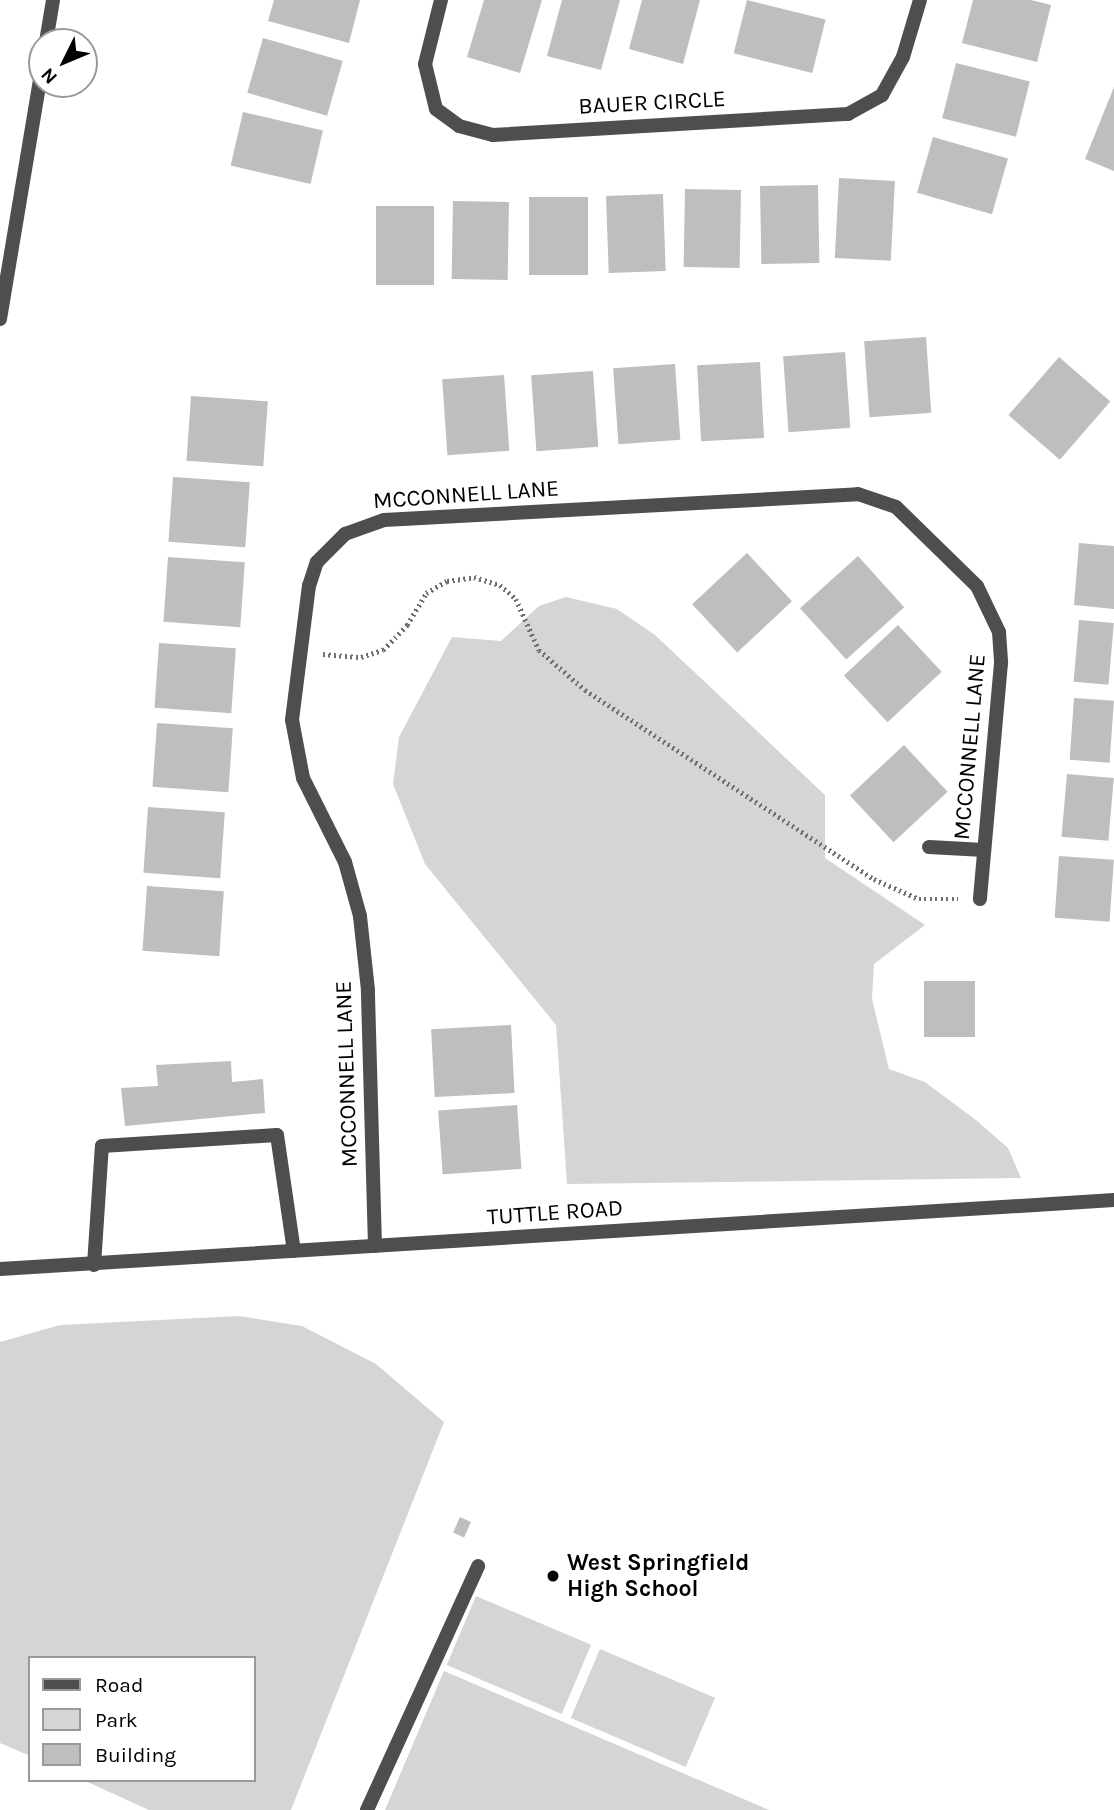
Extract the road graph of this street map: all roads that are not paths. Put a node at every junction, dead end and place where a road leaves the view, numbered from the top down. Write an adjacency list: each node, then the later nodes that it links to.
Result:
1 (53, 0): 4 (street)
2 (441, 0): 3 (street, BAUER CIRCLE)
3 (920, 0)
4 (48, 28)
5 (36, 98): 6 (street)
6 (4, 264): 7 (street)
7 (0, 319)
8 (929, 846): 9 (street)
9 (984, 850): 10 (street, MCCONNELL LANE); 12 (street, MCCONNELL LANE)
10 (980, 899)
11 (1114, 1200): 12 (street, TUTTLE ROAD)
12 (375, 1246): 13 (street, TUTTLE ROAD)
13 (294, 1251): 14 (street, TUTTLE ROAD); 14 (street)
14 (94, 1265): 15 (street, TUTTLE ROAD)
15 (0, 1269)
16 (478, 1566): 17 (street)
17 (367, 1810)

